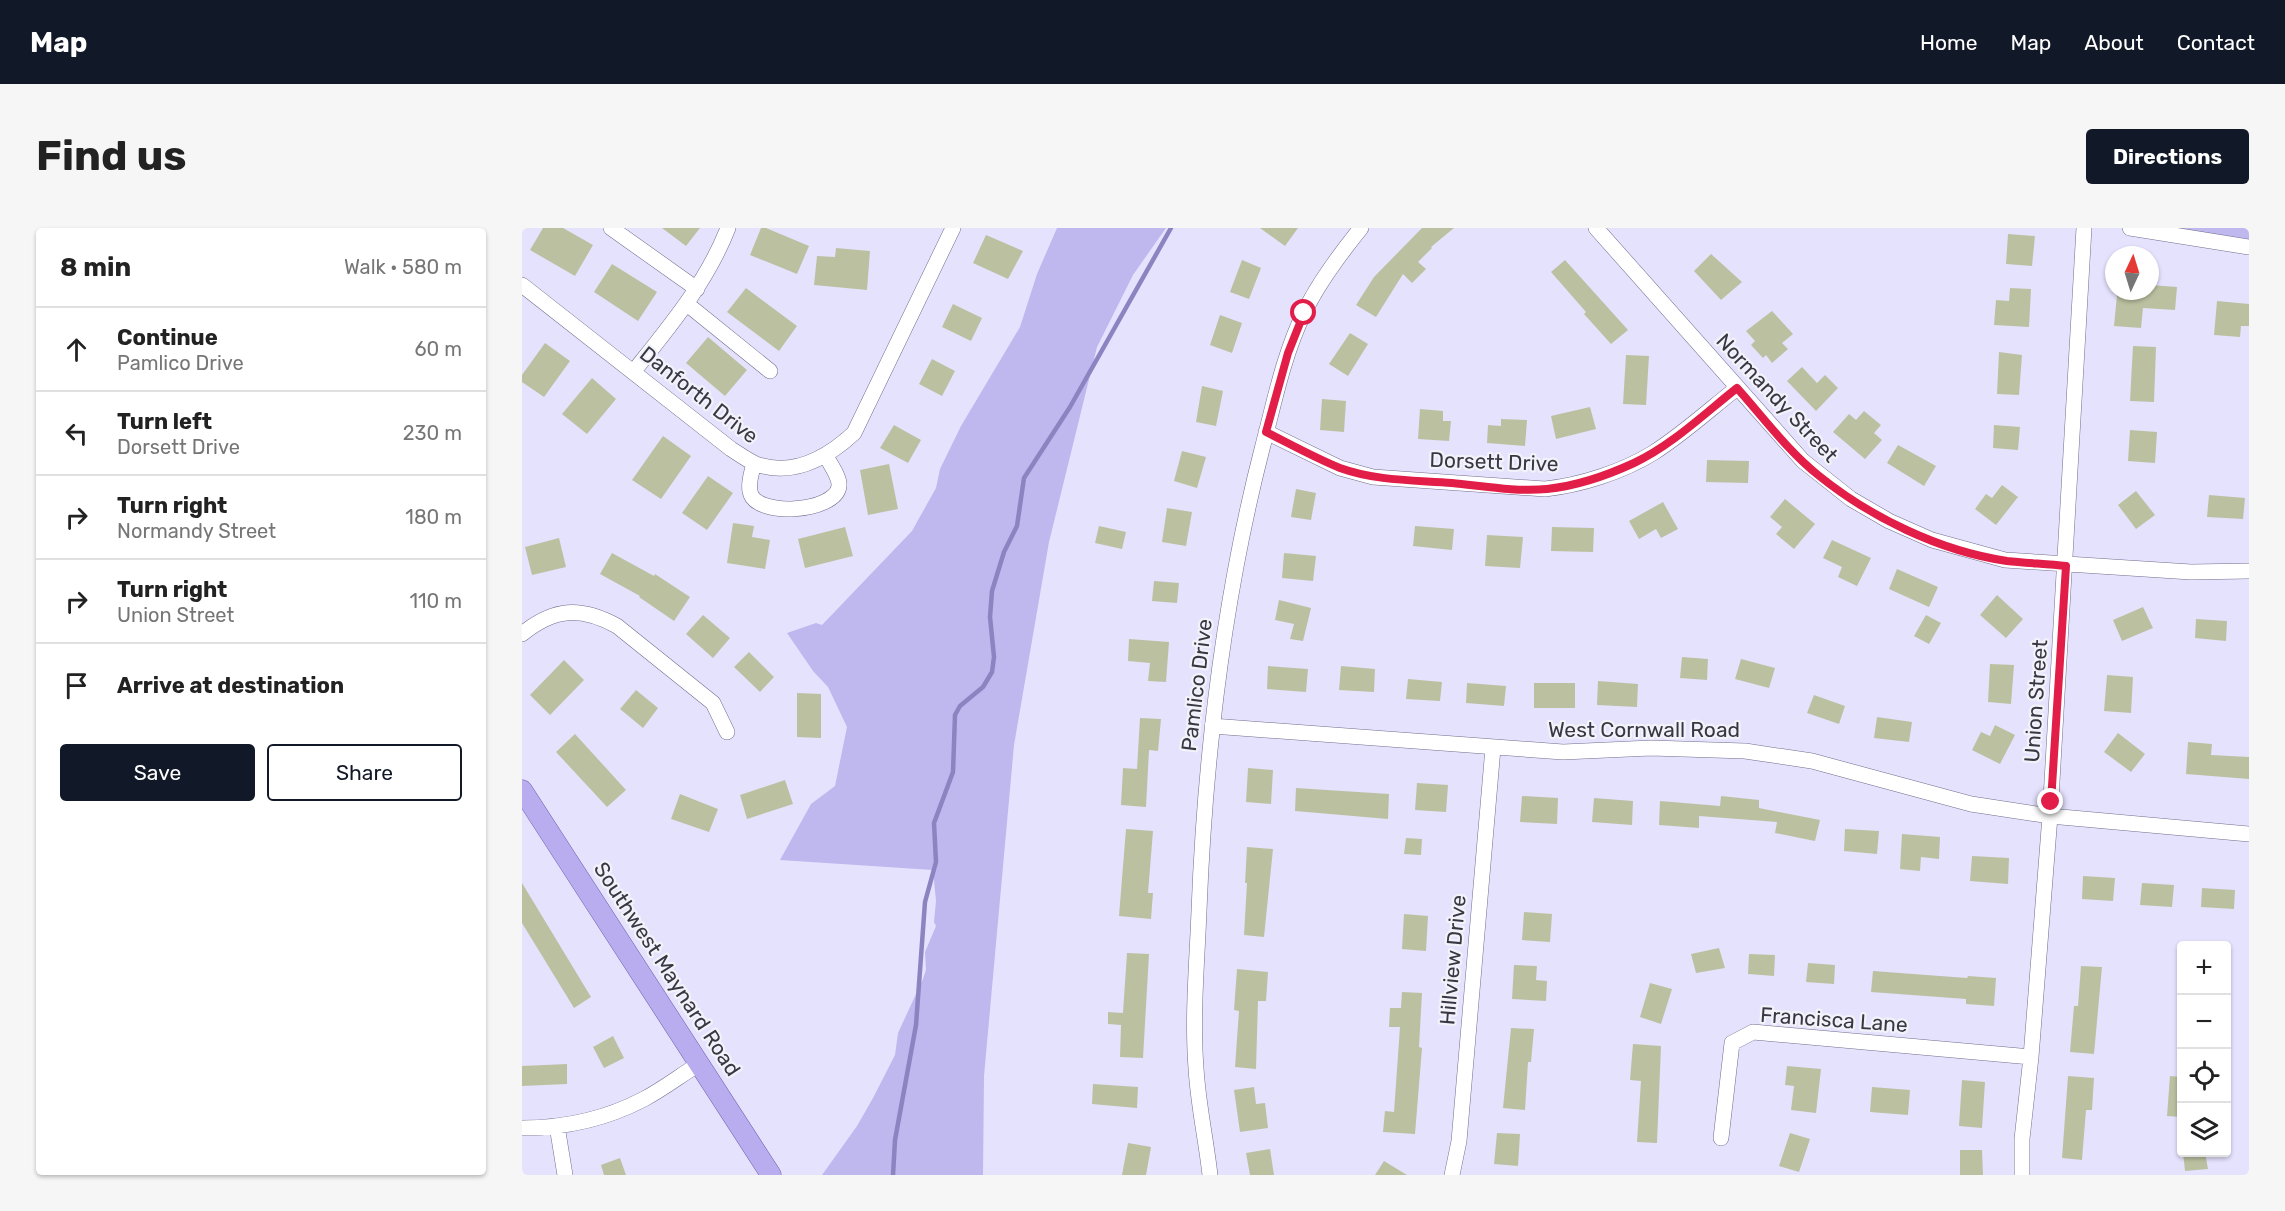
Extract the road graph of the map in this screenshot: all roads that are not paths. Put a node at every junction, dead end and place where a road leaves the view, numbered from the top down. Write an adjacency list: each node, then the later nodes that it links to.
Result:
1 (611, 228): 10 (street)
2 (729, 228): 10 (street)
3 (953, 228): 16 (street, Danforth Drive)
4 (1361, 228): 15 (street, Pamlico Drive)
5 (1596, 228): 14 (street, Normandy Street)
6 (2084, 228): 18 (street, Union Street)
7 (2130, 228): 8 (street)
8 (2249, 247)
9 (522, 285): 12 (street, Danforth Drive)
10 (697, 289): 11 (street)
11 (687, 304): 12 (street); 13 (street)
12 (634, 371): 17 (street, Danforth Drive)
13 (770, 371)
14 (1737, 388): 15 (street, Dorsett Drive); 18 (street, Normandy Street)
15 (1266, 432): 21 (street, Pamlico Drive)
16 (826, 456): 17 (street, Danforth Drive); 17 (street)
17 (754, 463)
18 (2066, 566): 19 (street, Normandy Street); 25 (street, Union Street)
19 (2249, 571)
20 (522, 634): 22 (street)
21 (1212, 726): 23 (street, West Cornwall Road); 34 (street, Pamlico Drive)
22 (727, 732)
23 (1493, 748): 25 (street, West Cornwall Road); 35 (street, Hillview Drive)
24 (522, 790): 28 (main road, Southwest Maynard Road)
25 (2050, 816): 26 (street, West Cornwall Road); 27 (street, Union Street)
26 (2249, 834)
27 (2031, 1057): 31 (street, Francisca Lane); 36 (street, Union Street)
28 (699, 1064): 29 (street); 33 (main road, Southwest Maynard Road)
29 (558, 1126): 30 (street); 32 (street)
30 (522, 1128)
31 (1721, 1138)
32 (565, 1175)
33 (771, 1175)
34 (1210, 1175)
35 (1452, 1175)
36 (2022, 1175)

